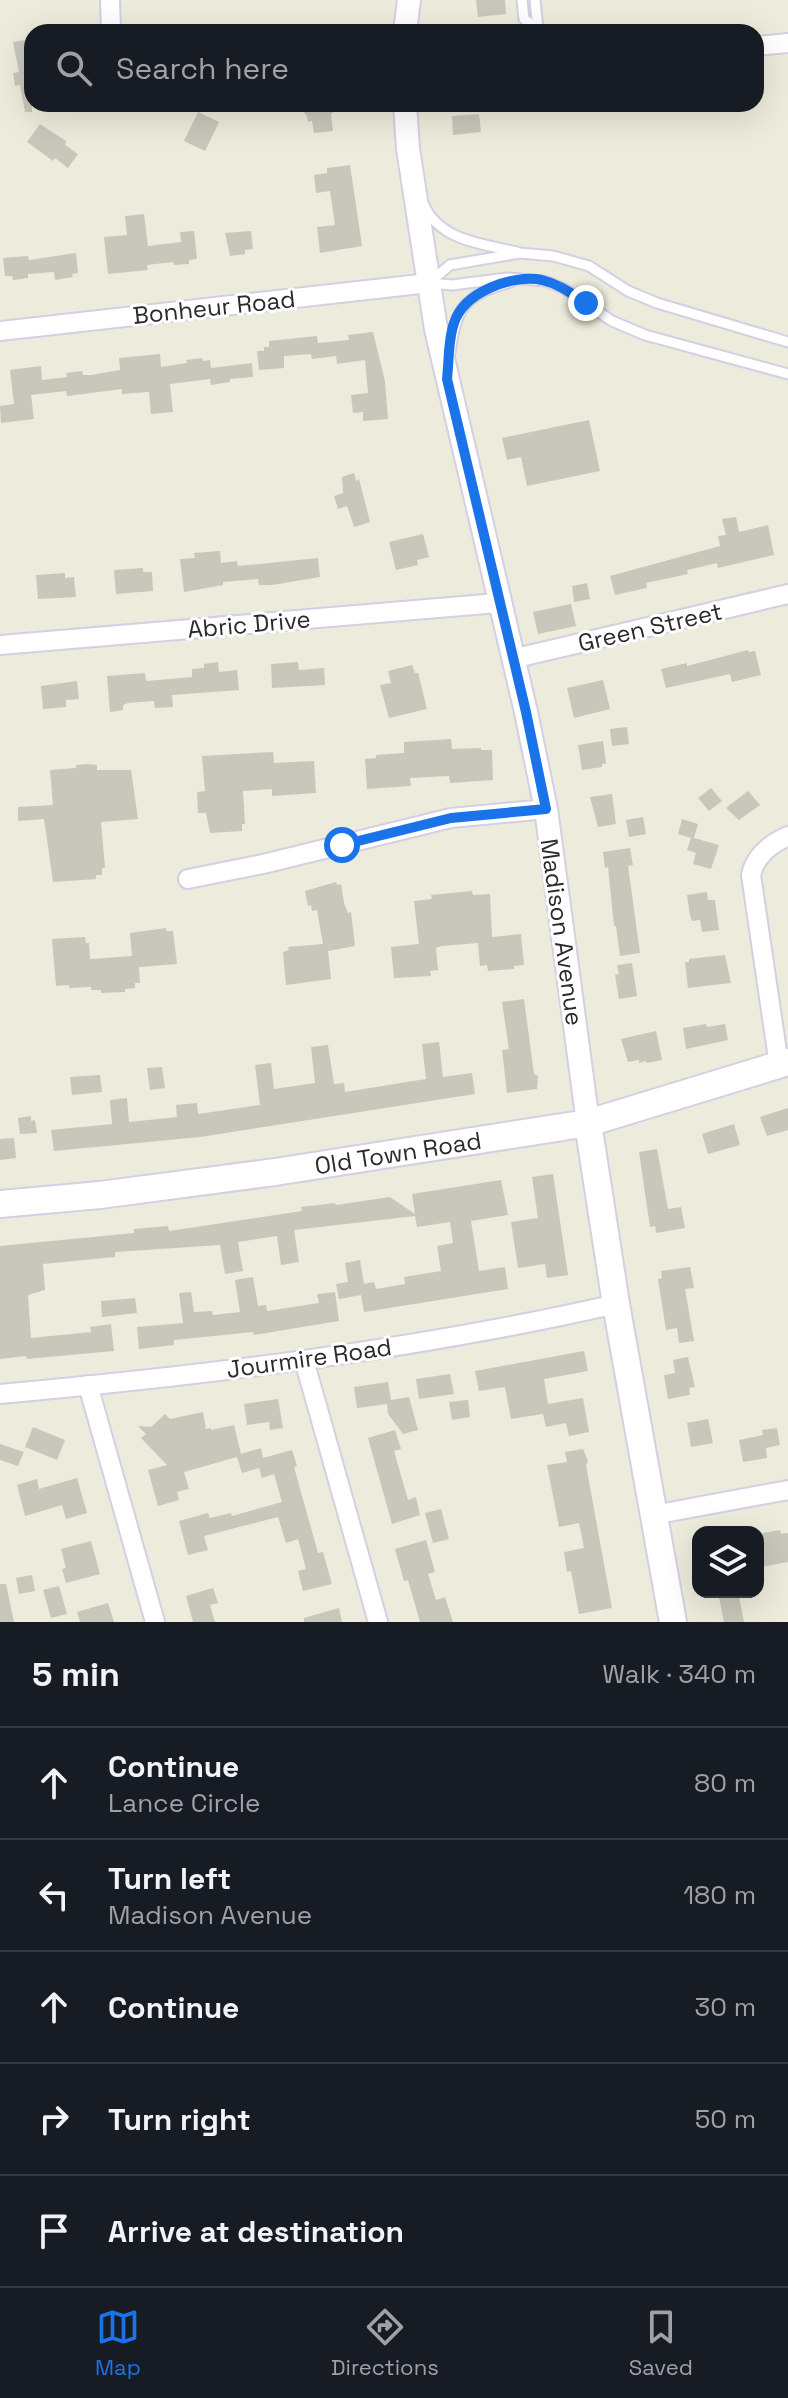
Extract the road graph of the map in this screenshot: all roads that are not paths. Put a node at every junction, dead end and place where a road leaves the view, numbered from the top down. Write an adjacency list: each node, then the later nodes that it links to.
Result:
1 (110, 0): 5 (street)
2 (409, 0): 6 (street)
3 (522, 0): 7 (lane)
4 (535, 0): 8 (lane)
5 (111, 24)
6 (406, 24)
7 (530, 24)
8 (537, 24)
9 (788, 43): 10 (street)
10 (764, 45)
11 (406, 112): 12 (street, Madison Avenue)
12 (415, 186): 13 (lane); 15 (street, Madison Avenue)
13 (520, 253): 15 (lane); 17 (lane)
14 (526, 278): 15 (lane); 18 (lane); 19 (lane)
15 (429, 283): 16 (street, Bonheur Road); 19 (street, Madison Avenue)
16 (0, 331)
17 (788, 342)
18 (788, 374)
19 (447, 379): 21 (street, Madison Avenue)
20 (788, 594): 23 (street, Green Street)
21 (498, 603): 22 (street, Abric Drive); 23 (street, Madison Avenue)
22 (0, 645)
23 (512, 659): 24 (street, Madison Avenue)
24 (546, 809): 26 (street); 28 (street, Madison Avenue)
25 (788, 836): 27 (street)
26 (188, 879)
27 (784, 1063): 28 (main road, Old Town Road)
28 (588, 1123): 29 (main road, Old Town Road); 30 (main road, Madison Avenue)
29 (0, 1204)
30 (616, 1304): 31 (street, Jourmire Road); 35 (main road, Madison Avenue)
31 (304, 1360): 32 (street, Jourmire Road); 37 (street)
32 (88, 1385): 33 (street, Jourmire Road); 36 (street)
33 (0, 1394)
34 (788, 1490): 35 (street)
35 (653, 1515): 38 (main road, Madison Avenue)
36 (155, 1622)
37 (378, 1622)
38 (673, 1622)

